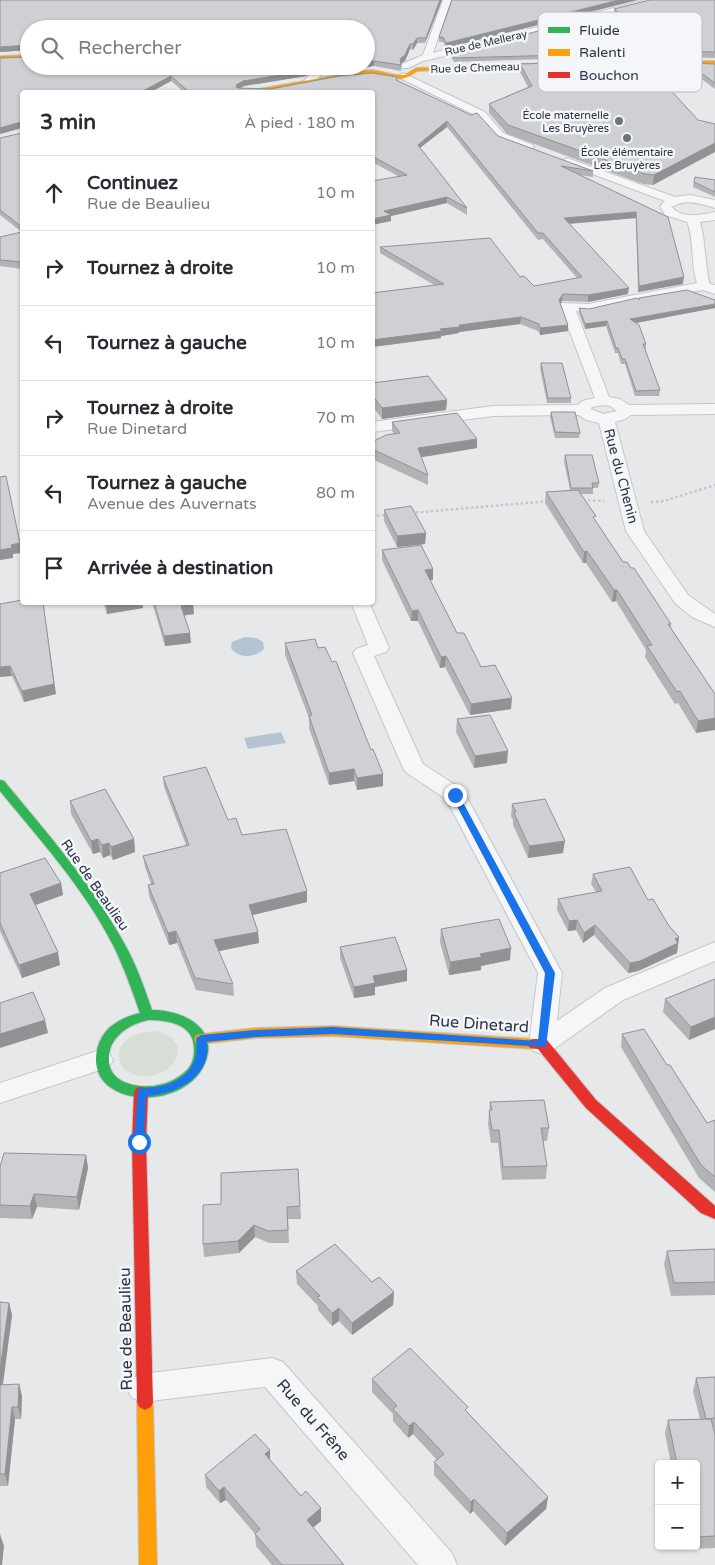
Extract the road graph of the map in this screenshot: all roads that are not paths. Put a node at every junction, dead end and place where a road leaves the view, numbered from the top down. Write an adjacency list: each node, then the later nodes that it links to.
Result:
1 (447, 0): 5 (street)
2 (656, 0): 3 (street, Rue de Melleray)
3 (610, 12)
4 (538, 31): 5 (street, Rue de Melleray)
5 (430, 56): 12 (street, Rue de Melleray)
6 (20, 57): 7 (street)
7 (0, 58)
8 (702, 63): 9 (street)
9 (715, 63)
10 (538, 65): 12 (street, Rue de Chemeau)
11 (377, 70): 12 (street, Rue de Chemeau)
12 (408, 70): 17 (street)
13 (316, 75): 15 (street)
14 (346, 75): 15 (street)
15 (309, 81): 16 (street)
16 (256, 90)
17 (539, 151)
18 (557, 158): 19 (street)
19 (675, 200): 20 (street); 22 (street)
20 (715, 204)
21 (715, 216): 22 (street)
22 (692, 218): 23 (street)
23 (710, 288): 24 (street)
24 (603, 400): 26 (street); 27 (street)
25 (715, 409): 27 (street)
26 (583, 410): 28 (street); 29 (street)
27 (625, 410): 28 (street)
28 (606, 419): 31 (street, Rue du Chenin)
29 (375, 427)
30 (361, 605): 36 (street)
31 (715, 621)
32 (0, 784): 34 (street, Rue de Beaulieu)
33 (715, 951): 36 (street)
34 (147, 1015): 35 (street); 37 (street)
35 (201, 1038): 36 (street, Rue Dinetard); 38 (street)
36 (542, 1044): 40 (street, Rue Dinetard)
37 (100, 1060): 38 (street); 39 (street)
38 (141, 1092): 41 (street, Rue de Beaulieu)
39 (0, 1093)
40 (715, 1214)
41 (143, 1388): 42 (street, Rue de Beaulieu); 43 (street, Rue du Frêne)
42 (148, 1565)
43 (440, 1565)

